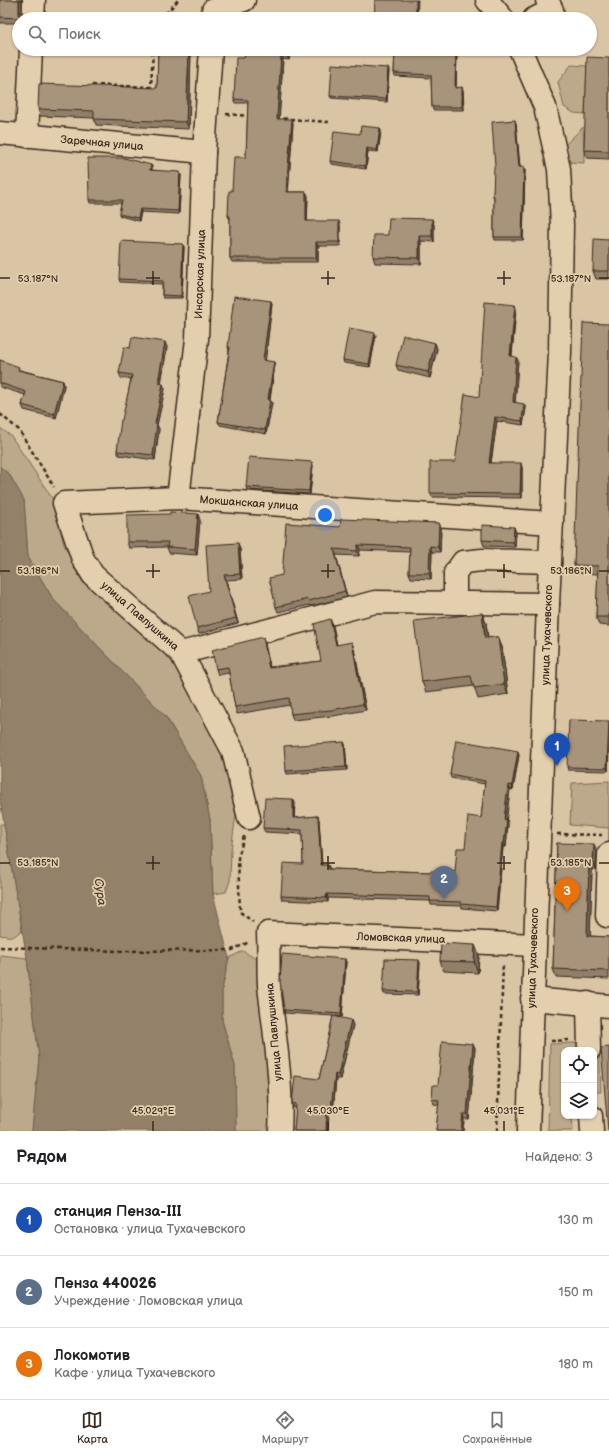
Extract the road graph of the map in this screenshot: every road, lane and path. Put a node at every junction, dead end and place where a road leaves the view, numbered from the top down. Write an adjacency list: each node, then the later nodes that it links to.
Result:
1 (34, 0): 6 (street)
2 (178, 0): 7 (path)
3 (244, 0): 8 (street)
4 (487, 0): 9 (street)
5 (547, 0): 10 (street)
6 (33, 12)
7 (167, 12)
8 (213, 12)
9 (497, 12)
10 (548, 12)
11 (31, 56): 23 (street)
12 (153, 56): 16 (path)
13 (211, 56): 18 (street, Инсарская улица)
14 (523, 56): 28 (street, улица Тухачевского)
15 (92, 85): 16 (path)
16 (151, 87): 17 (path)
17 (158, 88)
18 (207, 112): 19 (path); 24 (street, Инсарская улица)
19 (253, 116)
20 (276, 118): 21 (path)
21 (329, 122)
22 (0, 133): 23 (street, Заречная улица)
23 (27, 136): 24 (street, Заречная улица)
24 (204, 152): 26 (street, Инсарская улица)
25 (0, 414): 27 (path)
26 (178, 498): 27 (street, Мокшанская улица); 28 (street, Мокшанская улица)
27 (64, 503): 32 (street, улица Павлушкина)
28 (552, 523): 29 (street, улица Тухачевского)
29 (550, 562): 30 (street); 31 (street, улица Тухачевского)
30 (455, 603): 31 (street); 32 (street)
31 (548, 604): 40 (street, улица Тухачевского)
32 (181, 653): 33 (street, улица Павлушкина)
33 (249, 818): 38 (path)
34 (555, 834): 35 (path)
35 (609, 836)
36 (609, 854): 37 (street)
37 (609, 916)
38 (268, 933): 39 (street, Ломовская улица); 48 (street, улица Павлушкина)
39 (504, 943): 40 (street, Ломовская улица); 49 (path)
40 (534, 945): 43 (street, улица Тухачевского)
41 (0, 947): 42 (path)
42 (232, 950)
43 (532, 999): 44 (street); 50 (street, улица Тухачевского)
44 (599, 1005): 46 (street)
45 (544, 1041): 46 (path)
46 (581, 1045)
47 (591, 1119): 51 (street)
48 (280, 1131)
49 (497, 1131)
50 (528, 1131)
51 (592, 1131)

